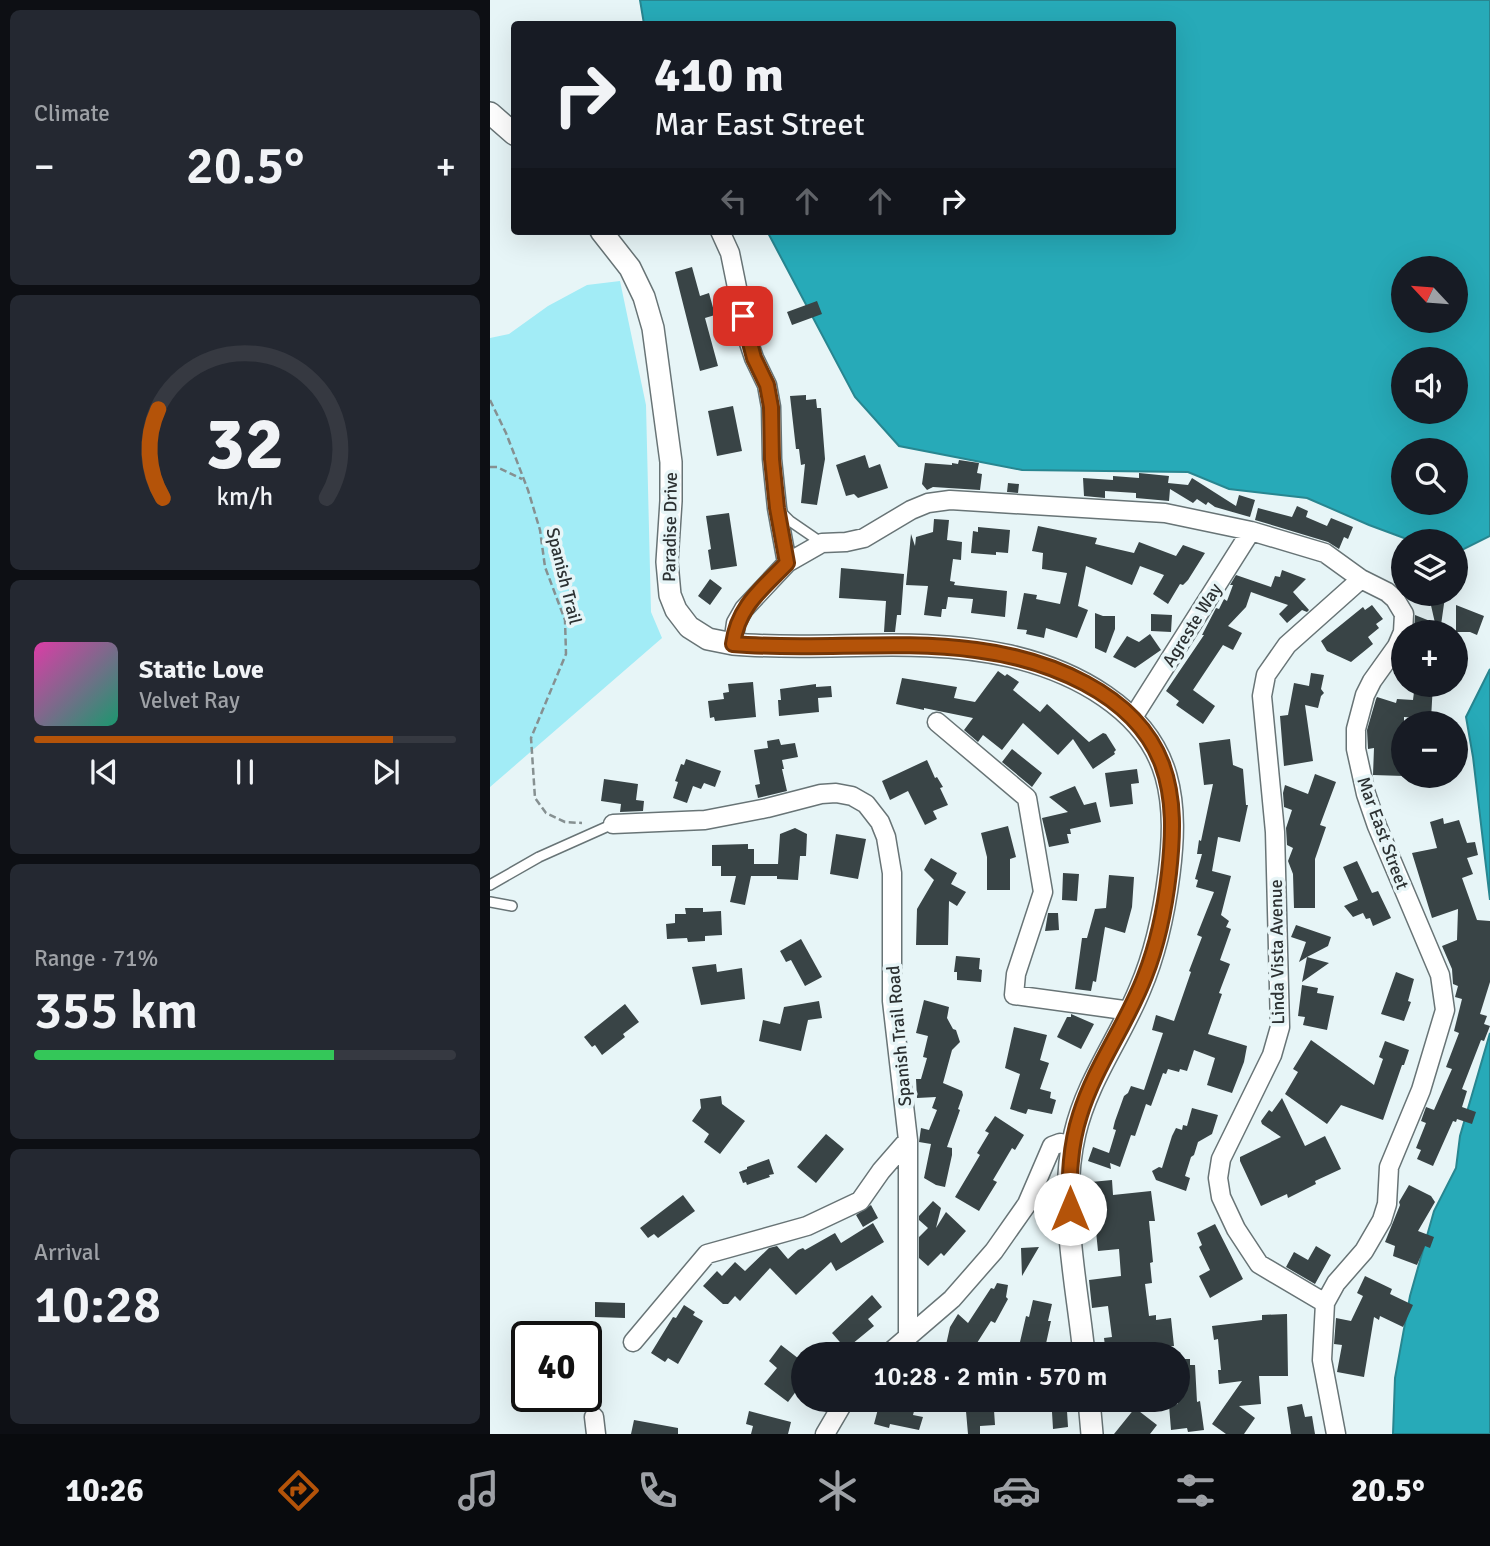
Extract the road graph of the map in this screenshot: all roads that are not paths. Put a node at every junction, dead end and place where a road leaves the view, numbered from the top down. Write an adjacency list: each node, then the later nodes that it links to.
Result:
1 (490, 113): 2 (street)
2 (511, 131)
3 (604, 235): 10 (street, Paradise Drive)
4 (722, 235): 5 (street)
5 (777, 508): 7 (lane); 8 (street)
6 (1251, 531): 7 (street, Mar East Street); 9 (street, Mar East Street); 11 (street, Agreste Way)
7 (822, 542): 8 (street, Mar East Street)
8 (787, 563): 10 (street, Mar East Street)
9 (1361, 579): 20 (street, Mar East Street); 20 (street, Linda Vista Avenue)
10 (733, 644): 11 (street, Paradise Drive)
11 (1132, 719): 17 (street, Paradise Drive)
12 (937, 722): 17 (street)
13 (613, 824): 14 (lane); 18 (street, Spanish Trail Road)
14 (490, 885)
15 (490, 902): 16 (lane)
16 (512, 906)
17 (1131, 1011): 19 (street, Paradise Drive)
18 (908, 1140): 21 (street, Spanish Trail Road); 22 (street)
19 (1072, 1145): 21 (street); 24 (street, Paradise Drive)
20 (1325, 1303): 29 (street, Mar East Street)
21 (908, 1336): 23 (street)
22 (633, 1342)
23 (901, 1342)
24 (1083, 1342)
25 (838, 1412): 27 (street)
26 (1089, 1412): 28 (street)
27 (825, 1434)
28 (1092, 1434)
29 (1336, 1434)

